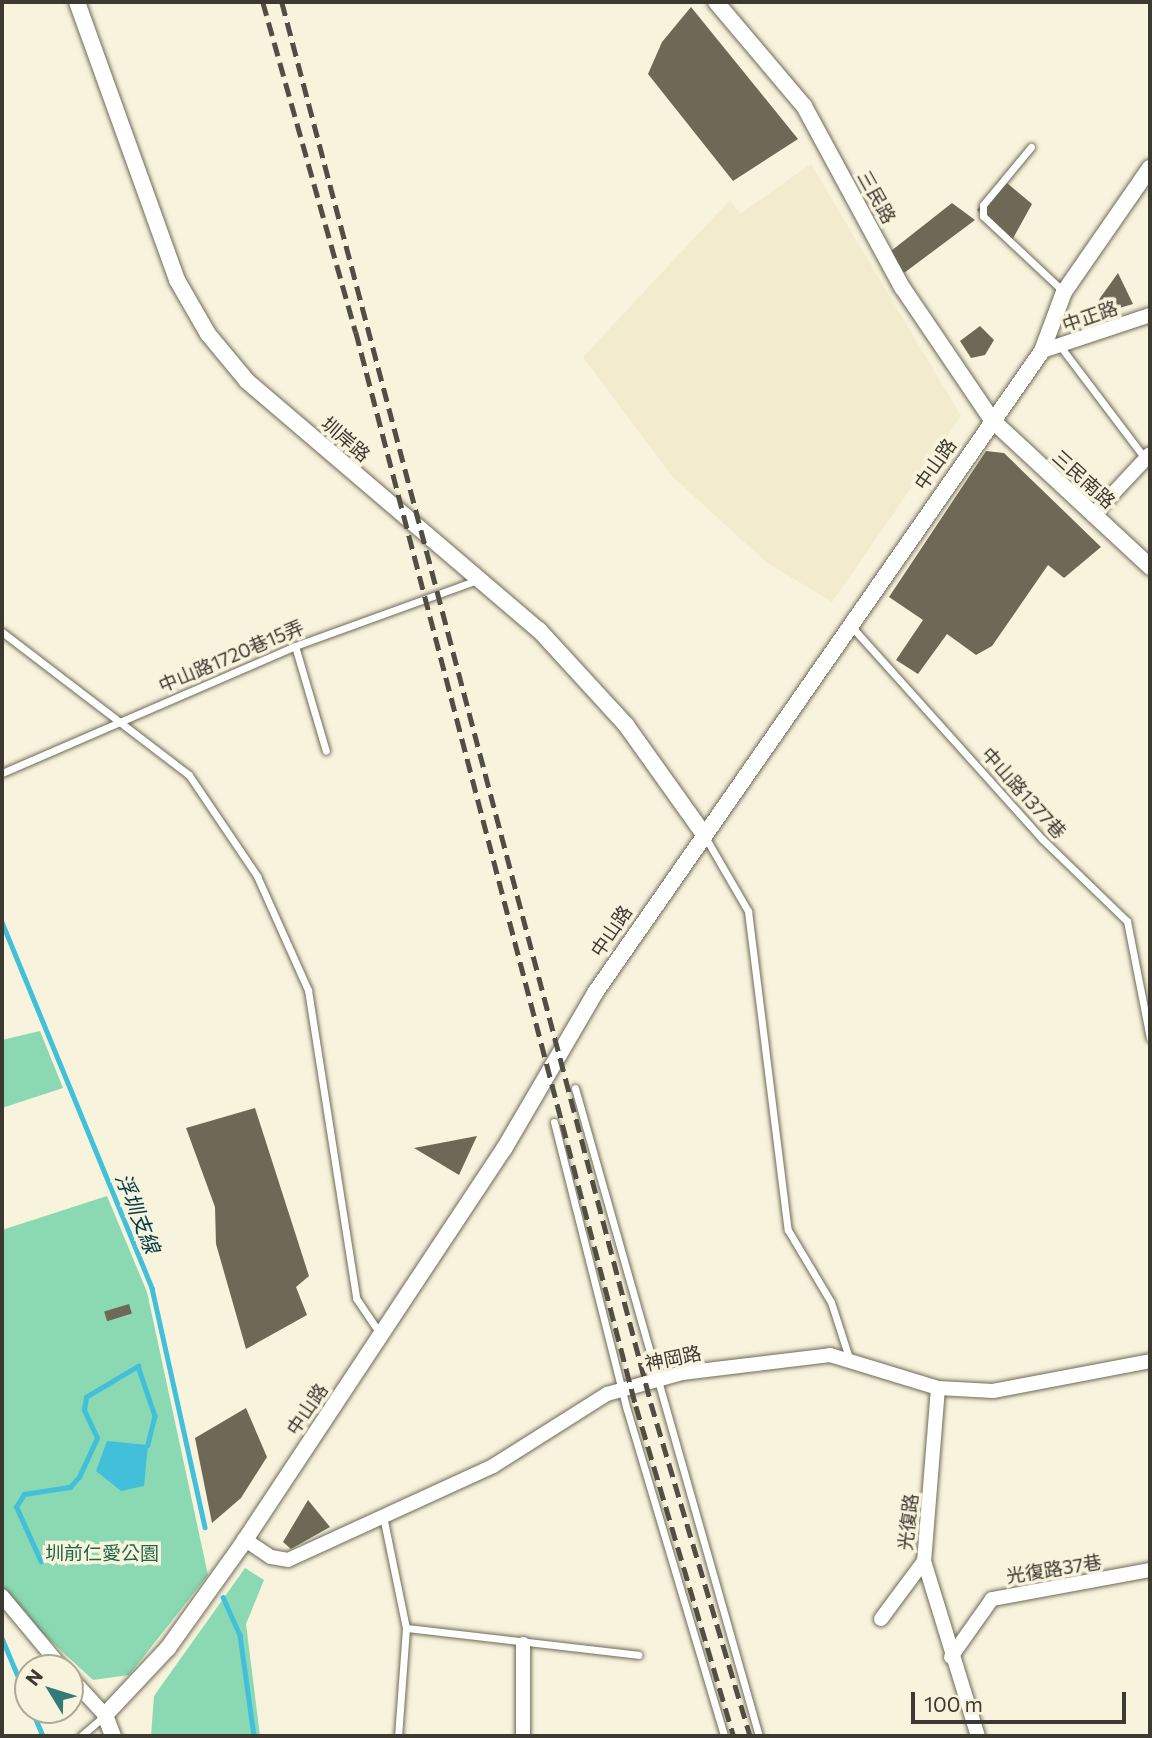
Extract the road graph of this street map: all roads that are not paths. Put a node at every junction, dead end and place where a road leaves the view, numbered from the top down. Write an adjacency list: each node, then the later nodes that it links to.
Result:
1 (77, 2): 13 (street, 圳岸路)
2 (716, 2): 9 (street, 三民路)
3 (1031, 147): 5 (lane)
4 (1150, 168): 5 (street, 中山路)
5 (1064, 292): 8 (street, 中山路)
6 (1150, 315): 7 (street, 中正路)
7 (1060, 346): 8 (street, 中正路); 10 (lane)
8 (1042, 351): 9 (street, 中山路)
9 (992, 420): 11 (street, 三民南路); 14 (street, 中山路)
10 (1147, 456): 11 (street)
11 (1093, 515): 12 (street, 三民南路)
12 (1150, 567)
13 (477, 580): 16 (lane, 中山路1720巷15弄); 20 (street, 圳岸路)
14 (849, 623): 20 (street, 中山路); 21 (lane, 中山路1377巷)
15 (2, 632): 17 (lane)
16 (295, 646): 17 (lane, 中山路1720巷15弄); 18 (lane)
17 (120, 720): 19 (lane, 中山路1720巷15弄); 24 (lane)
18 (326, 751)
19 (2, 773)
20 (703, 833): 24 (street, 中山路); 25 (lane)
21 (1150, 1038)
22 (575, 1088): 27 (lane)
23 (554, 1122): 29 (lane)
24 (382, 1336): 31 (street, 中山路)
25 (850, 1361): 27 (street, 神岡路); 28 (street, 神岡路)
26 (1150, 1361): 28 (street, 神岡路)
27 (654, 1380): 29 (street, 神岡路); 48 (lane)
28 (938, 1388): 32 (street, 光復路)
29 (622, 1389): 30 (street, 神岡路); 47 (lane)
30 (382, 1512): 31 (street, 神岡路); 36 (lane)
31 (244, 1539): 42 (street, 中山路)
32 (924, 1561): 35 (street); 40 (street, 光復路)
33 (1150, 1570): 40 (street, 光復路37巷)
34 (2, 1596): 38 (street)
35 (881, 1619)
36 (406, 1628): 37 (lane); 45 (lane)
37 (523, 1644): 39 (lane); 46 (street)
38 (50, 1654)
39 (638, 1655)
40 (951, 1657): 49 (street, 光復路)
41 (84, 1693): 42 (street)
42 (104, 1715): 43 (lane); 44 (street)
43 (81, 1736)
44 (113, 1736)
45 (398, 1736)
46 (523, 1736)
47 (724, 1736)
48 (759, 1736)
49 (978, 1736)

